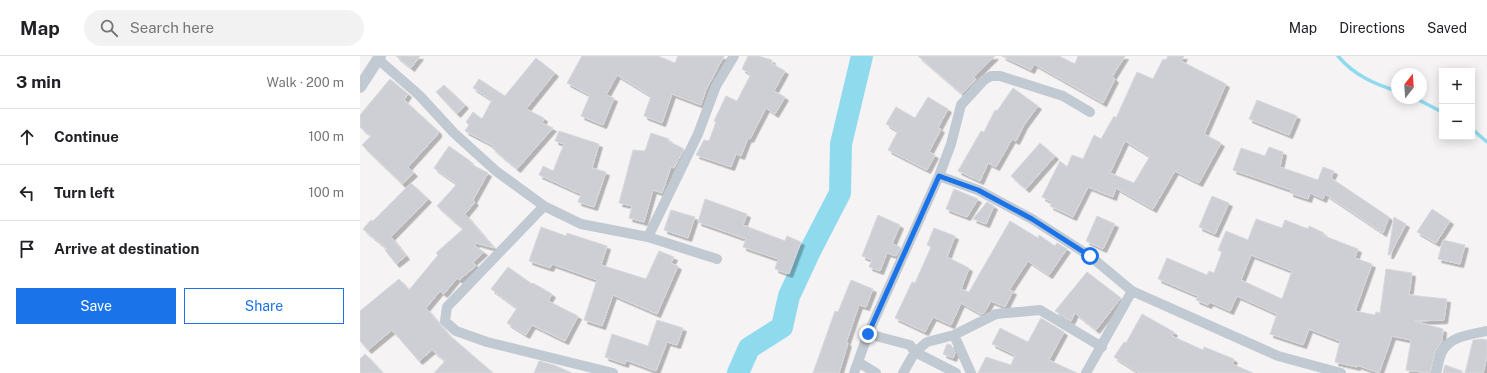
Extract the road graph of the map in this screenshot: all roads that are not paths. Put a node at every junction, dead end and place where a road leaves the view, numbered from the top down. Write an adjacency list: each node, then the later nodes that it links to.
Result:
1 (734, 56): 7 (street)
2 (380, 58): 3 (street); 6 (street)
3 (360, 87)
4 (1090, 112): 5 (street)
5 (939, 176): 9 (street); 11 (street)
6 (544, 206): 7 (street); 16 (street)
7 (648, 237): 8 (street)
8 (717, 259)
9 (1132, 291): 13 (street); 23 (street)
10 (1487, 331): 24 (street)
11 (868, 334): 14 (street); 15 (street)
12 (954, 335): 13 (street); 14 (street); 21 (street)
13 (1102, 346): 22 (street)
14 (915, 352): 19 (street); 20 (street)
15 (858, 362): 17 (street); 18 (street)
16 (613, 373)
17 (854, 373)
18 (876, 373)
19 (903, 373)
20 (956, 373)
21 (971, 373)
22 (1086, 373)
23 (1341, 373)
24 (1436, 373)

